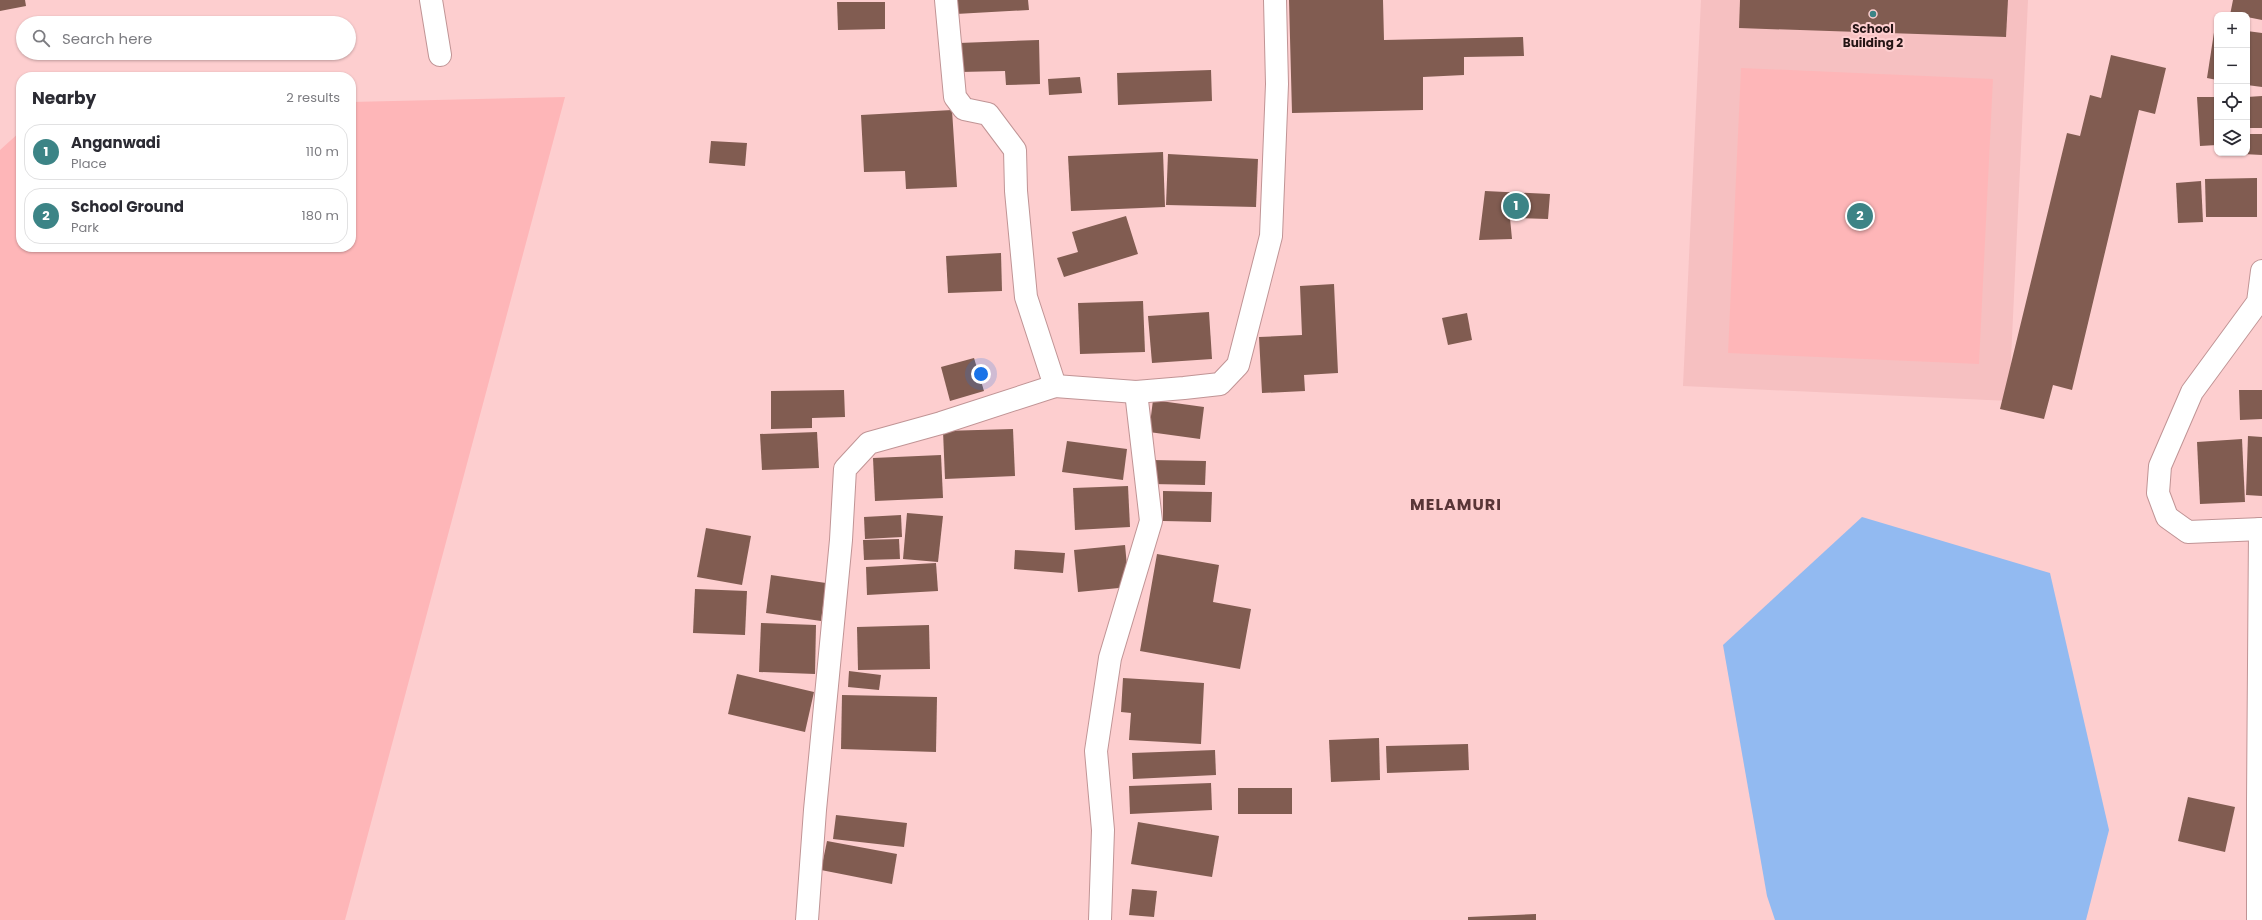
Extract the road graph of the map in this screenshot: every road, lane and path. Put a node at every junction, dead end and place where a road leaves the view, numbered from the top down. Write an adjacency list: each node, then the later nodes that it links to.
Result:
1 (431, 0): 4 (street)
2 (946, 0): 7 (street)
3 (1275, 0): 8 (street)
4 (440, 55)
5 (2262, 270): 6 (street)
6 (2260, 302): 9 (street)
7 (1055, 386): 8 (street); 11 (street)
8 (1136, 392): 12 (street)
9 (2261, 529): 10 (street)
10 (2260, 802): 13 (street)
11 (807, 920)
12 (1100, 920)
13 (2258, 920)

